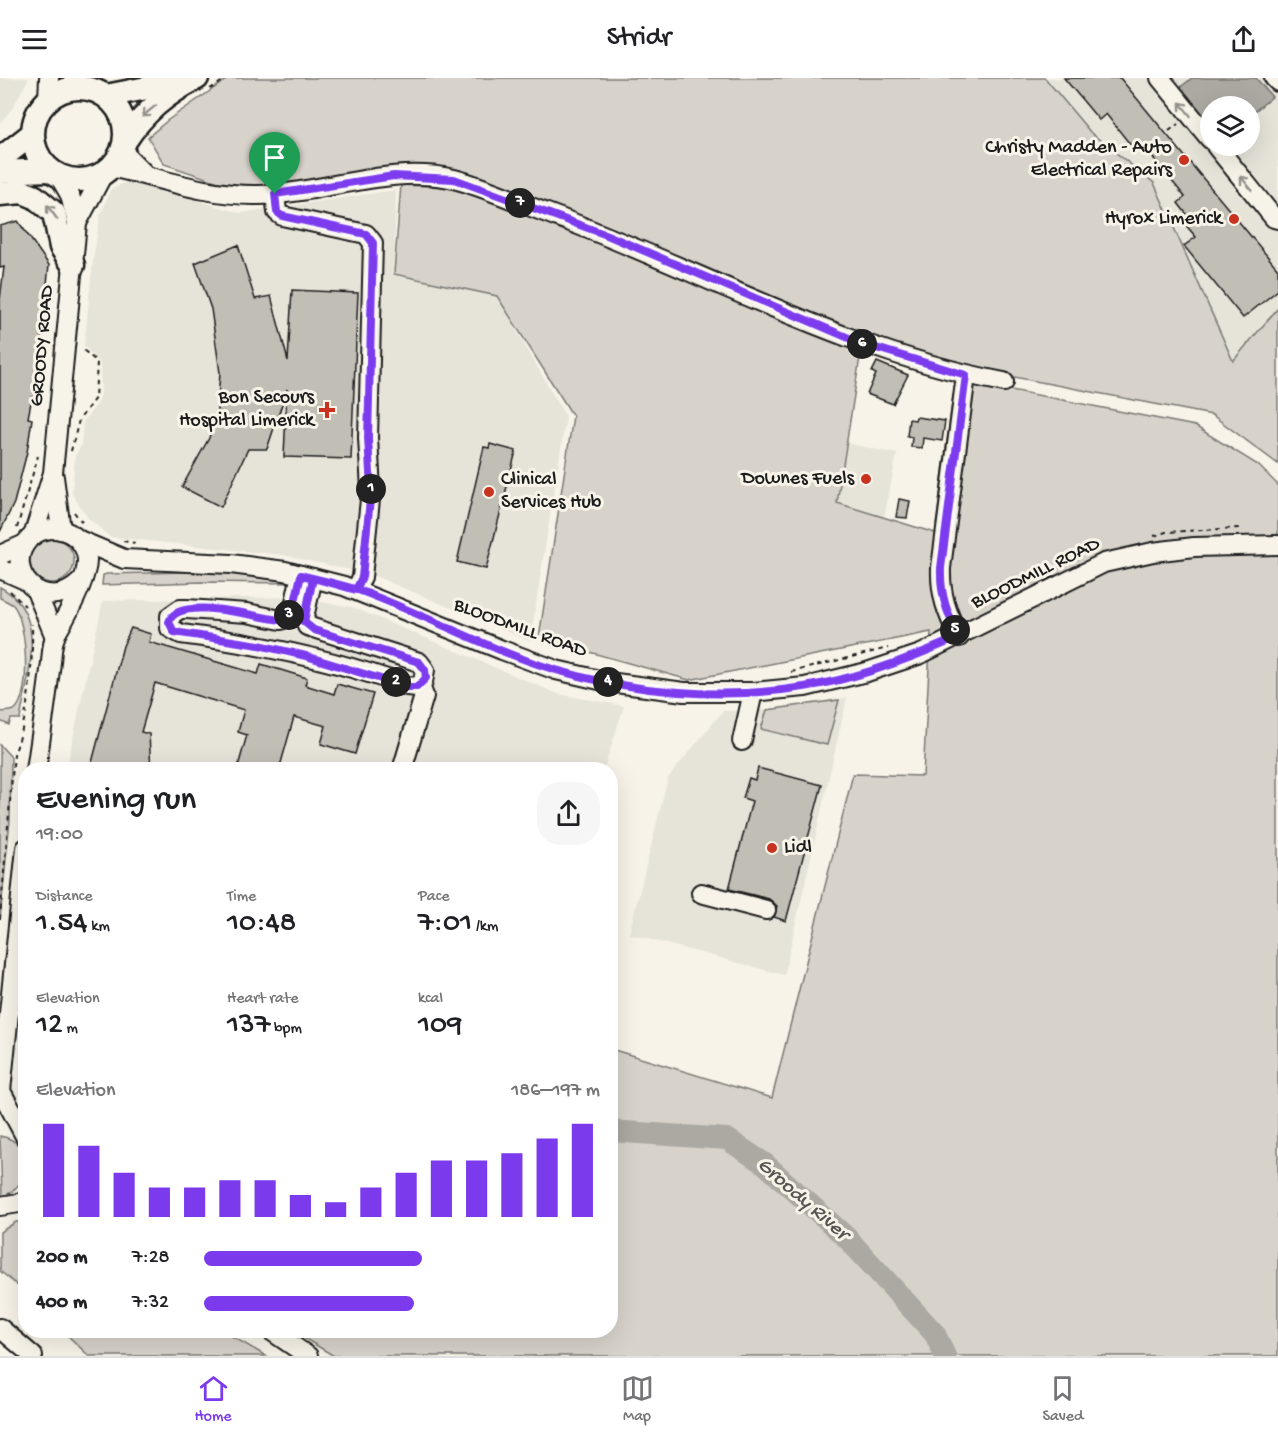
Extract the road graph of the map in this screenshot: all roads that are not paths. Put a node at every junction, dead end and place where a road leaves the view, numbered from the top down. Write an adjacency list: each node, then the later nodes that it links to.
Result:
1 (1160, 78): 8 (street, one-way to 1)
2 (1274, 78): 4 (street)
3 (188, 82): 7 (main road); 11 (main road, one-way to 11)
4 (1278, 82)
5 (76, 83): 6 (main road); 7 (main road)
6 (43, 92): 9 (main road)
7 (106, 96): 11 (main road)
8 (1200, 127)
9 (27, 130): 12 (main road); 14 (main road)
10 (1224, 156): 17 (street, one-way to 10)
11 (115, 158): 14 (main road); 16 (street); 18 (street)
12 (0, 159)
13 (0, 172): 14 (main road)
14 (54, 173): 18 (street)
15 (0, 194): 19 (main road, one-way to 15)
16 (275, 194): 20 (street); 33 (street)
17 (1278, 219)
18 (77, 224): 19 (street, GROODY ROAD)
19 (73, 265): 22 (street, GROODY ROAD)
20 (966, 375): 21 (street); 35 (street)
21 (1004, 382)
22 (53, 473): 23 (street); 24 (street)
23 (61, 530): 24 (street); 25 (street)
24 (25, 537): 28 (street); 32 (street)
25 (79, 540): 27 (street); 31 (street)
26 (1278, 544): 35 (street, BLOODMILL ROAD)
27 (122, 550): 30 (street, BLOODMILL ROAD); 31 (street)
28 (0, 555)
29 (0, 569): 32 (street)
30 (307, 577): 33 (street, BLOODMILL ROAD); 36 (street); 36 (street)
31 (82, 579): 32 (street); 34 (street)
32 (31, 585): 34 (street)
33 (356, 590): 37 (street, BLOODMILL ROAD)
34 (55, 637): 39 (street)
35 (959, 637): 37 (street, BLOODMILL ROAD)
36 (420, 685): 40 (street)
37 (753, 692): 38 (street)
38 (742, 741)
39 (37, 762)
40 (404, 762)
41 (701, 893): 42 (street)
42 (766, 910)
43 (18, 934): 44 (street)
44 (1, 1092): 45 (street)
45 (18, 1125)
46 (0, 1127): 47 (street)
47 (18, 1133)
48 (0, 1328): 50 (street)
49 (282, 1338): 51 (street)
50 (26, 1353)
51 (308, 1356)

